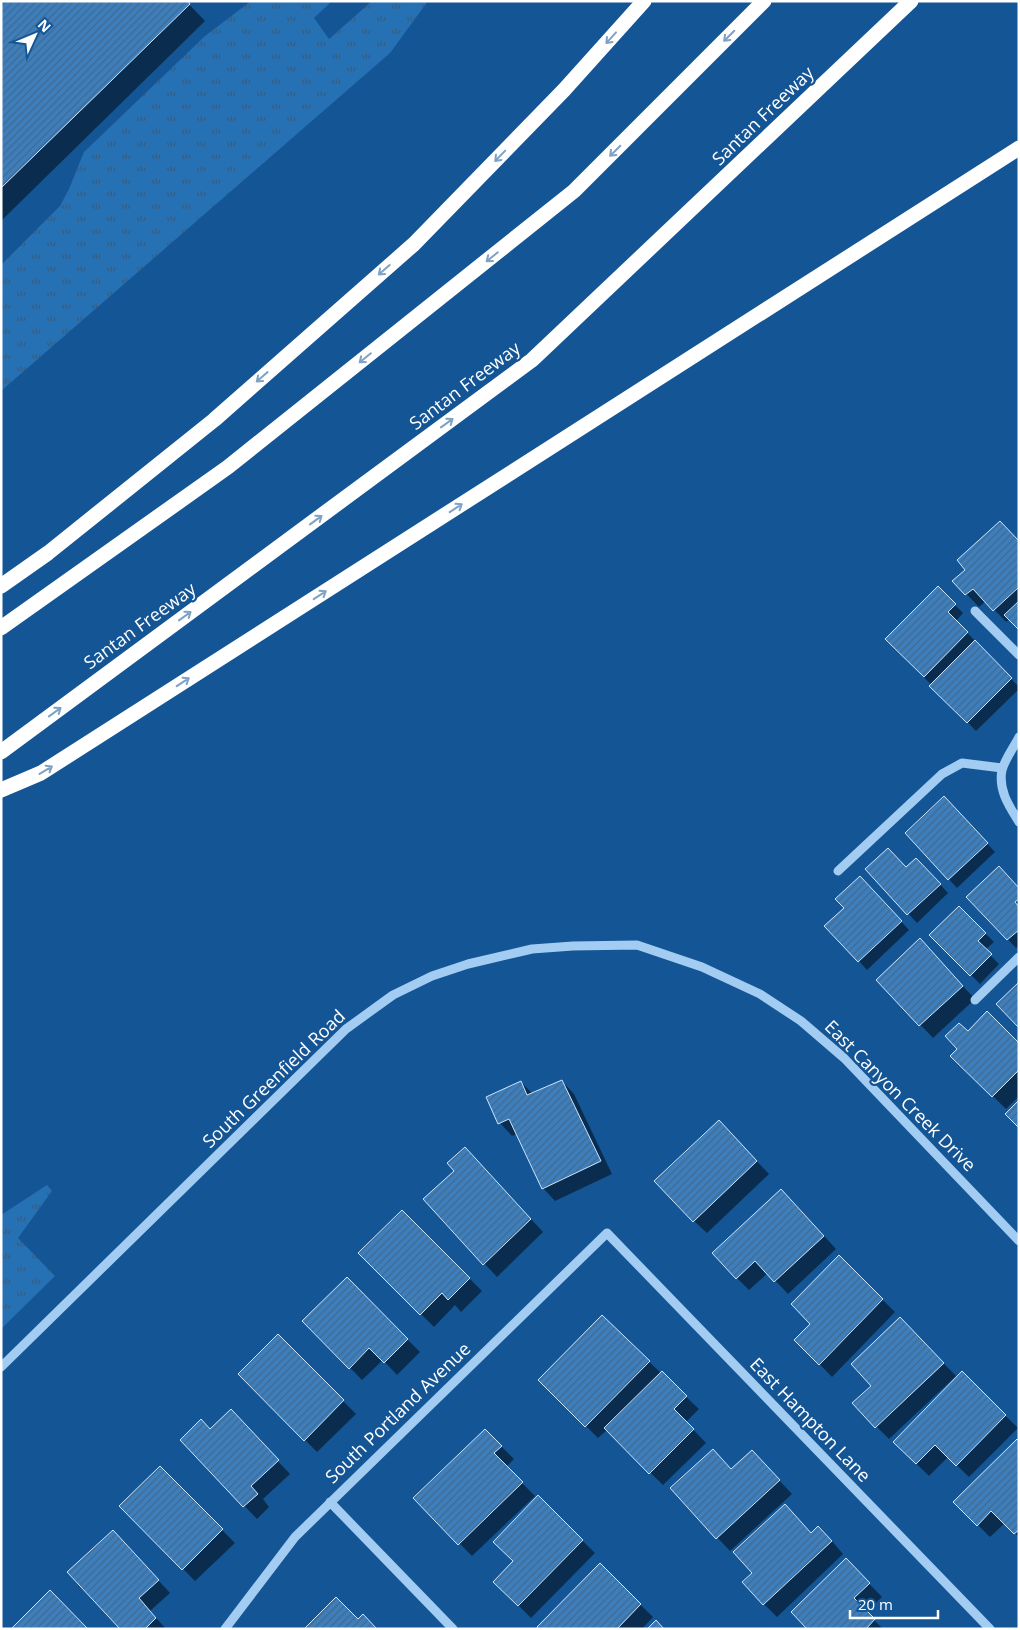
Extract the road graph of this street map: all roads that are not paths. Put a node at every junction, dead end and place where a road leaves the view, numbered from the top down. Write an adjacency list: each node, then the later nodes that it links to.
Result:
1 (644, 1): 5 (highway, one-way to 5)
2 (764, 1): 7 (highway, one-way to 7)
3 (911, 1): 10 (highway, Santan Freeway, one-way to 3)
4 (1019, 148): 12 (highway, one-way to 4)
5 (1, 586)
6 (975, 611): 8 (street)
7 (1, 628)
8 (1019, 655)
9 (1019, 737): 11 (street)
10 (1, 752)
11 (1002, 768): 13 (street); 14 (street)
12 (1, 790)
13 (1019, 822)
14 (838, 871)
15 (637, 945): 19 (street, East Canyon Creek Drive); 20 (street, South Greenfield Road)
16 (1019, 957): 17 (street)
17 (975, 1000)
18 (607, 1233): 21 (street, South Portland Avenue); 24 (street, East Hampton Lane)
19 (1019, 1241)
20 (1, 1367)
21 (330, 1502): 22 (street, South Portland Avenue); 23 (street)
22 (225, 1629)
23 (453, 1629)
24 (990, 1629)

